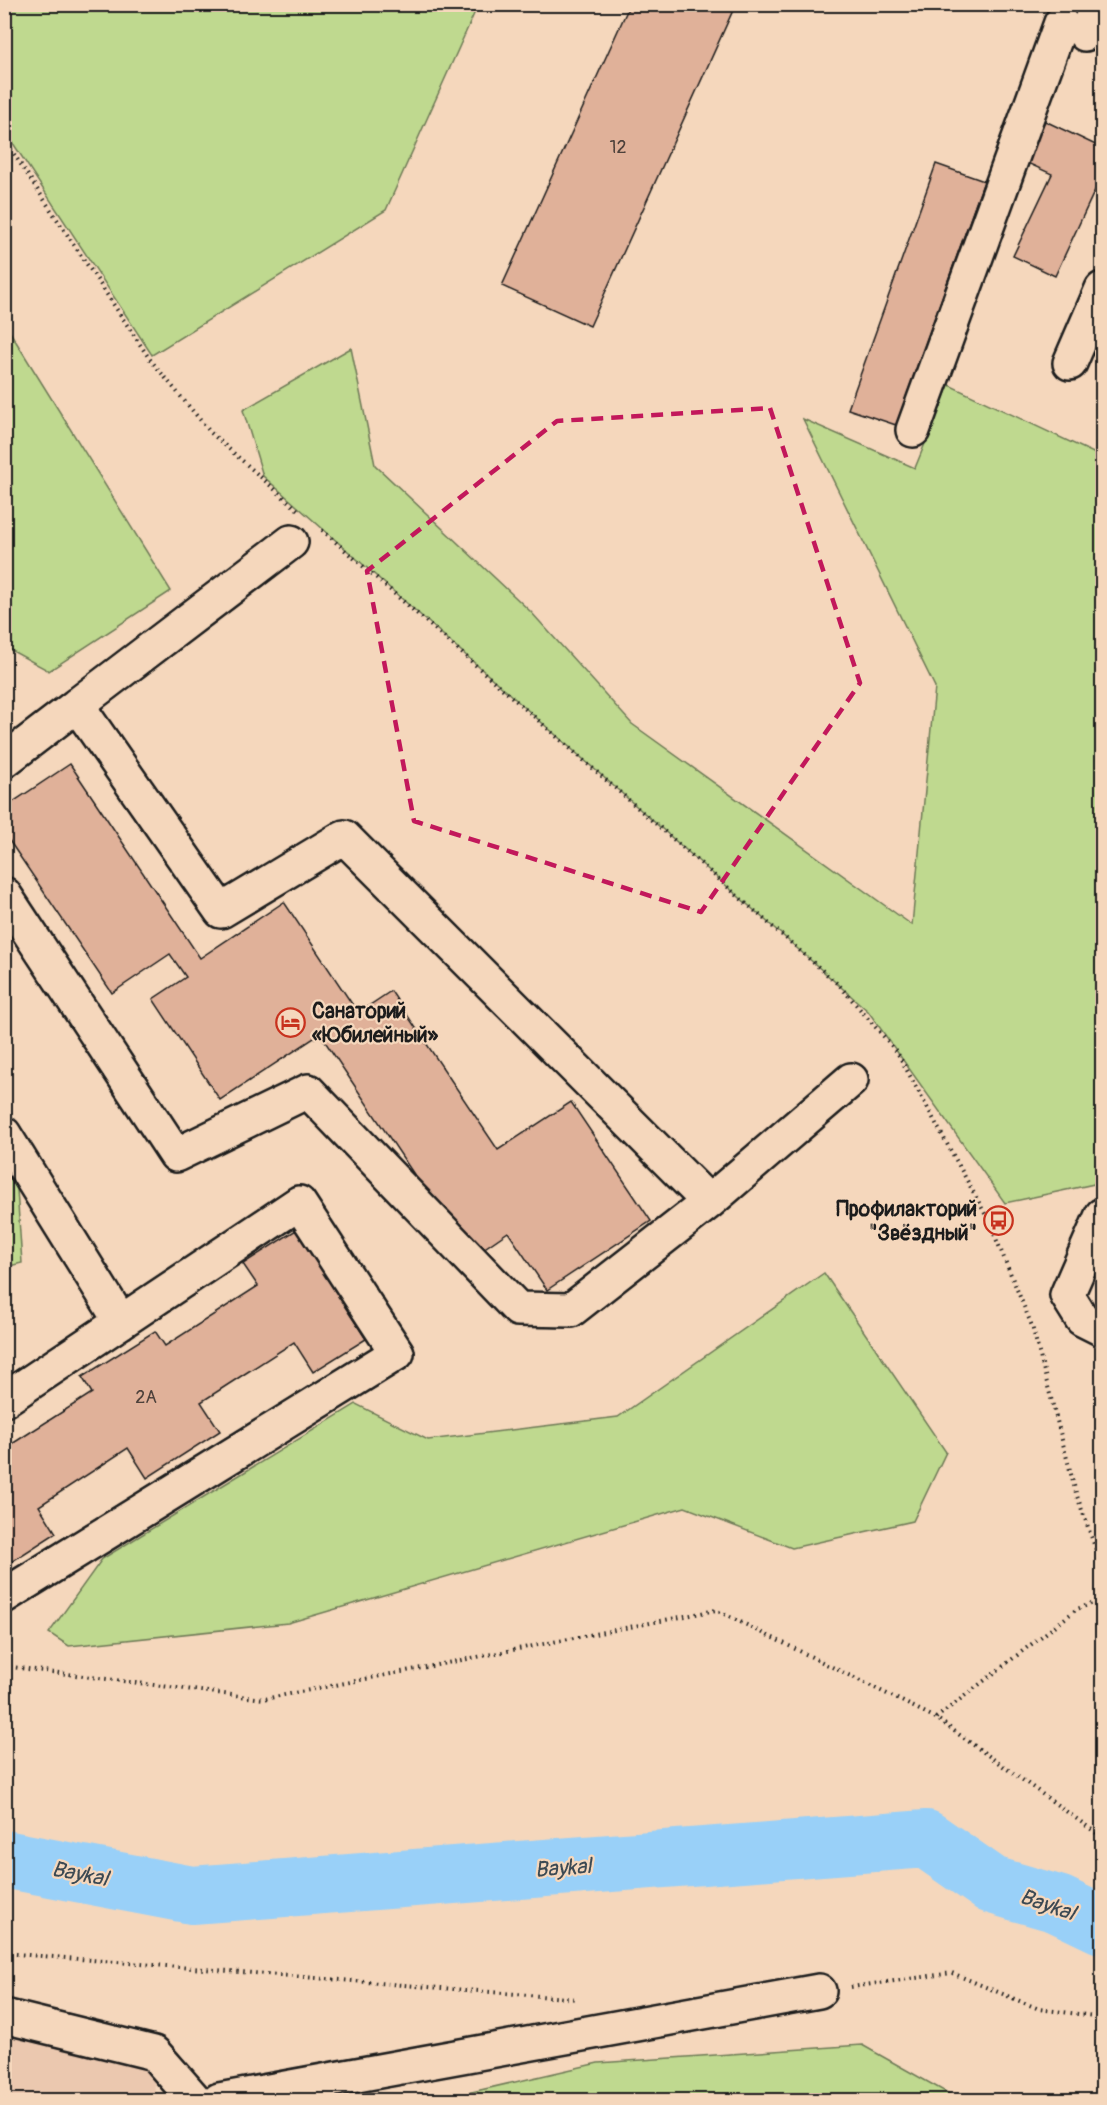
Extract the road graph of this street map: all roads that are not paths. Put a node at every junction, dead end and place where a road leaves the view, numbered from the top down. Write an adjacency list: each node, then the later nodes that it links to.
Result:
1 (1081, 20): 4 (lane)
2 (1102, 289): 3 (lane)
3 (1070, 363)
4 (913, 430)
5 (304, 527): 6 (lane)
6 (77, 705): 7 (lane); 11 (lane)
7 (4, 761)
8 (4, 894): 11 (lane)
9 (851, 1080): 11 (lane)
10 (4, 1134): 13 (lane)
11 (709, 1202)
12 (1102, 1215): 14 (lane)
13 (121, 1322): 15 (lane); 16 (lane)
14 (1102, 1329)
15 (4, 1400)
16 (4, 1596)
17 (819, 1991): 20 (lane)
18 (4, 2016): 19 (lane)
19 (195, 2100)
20 (219, 2100)

